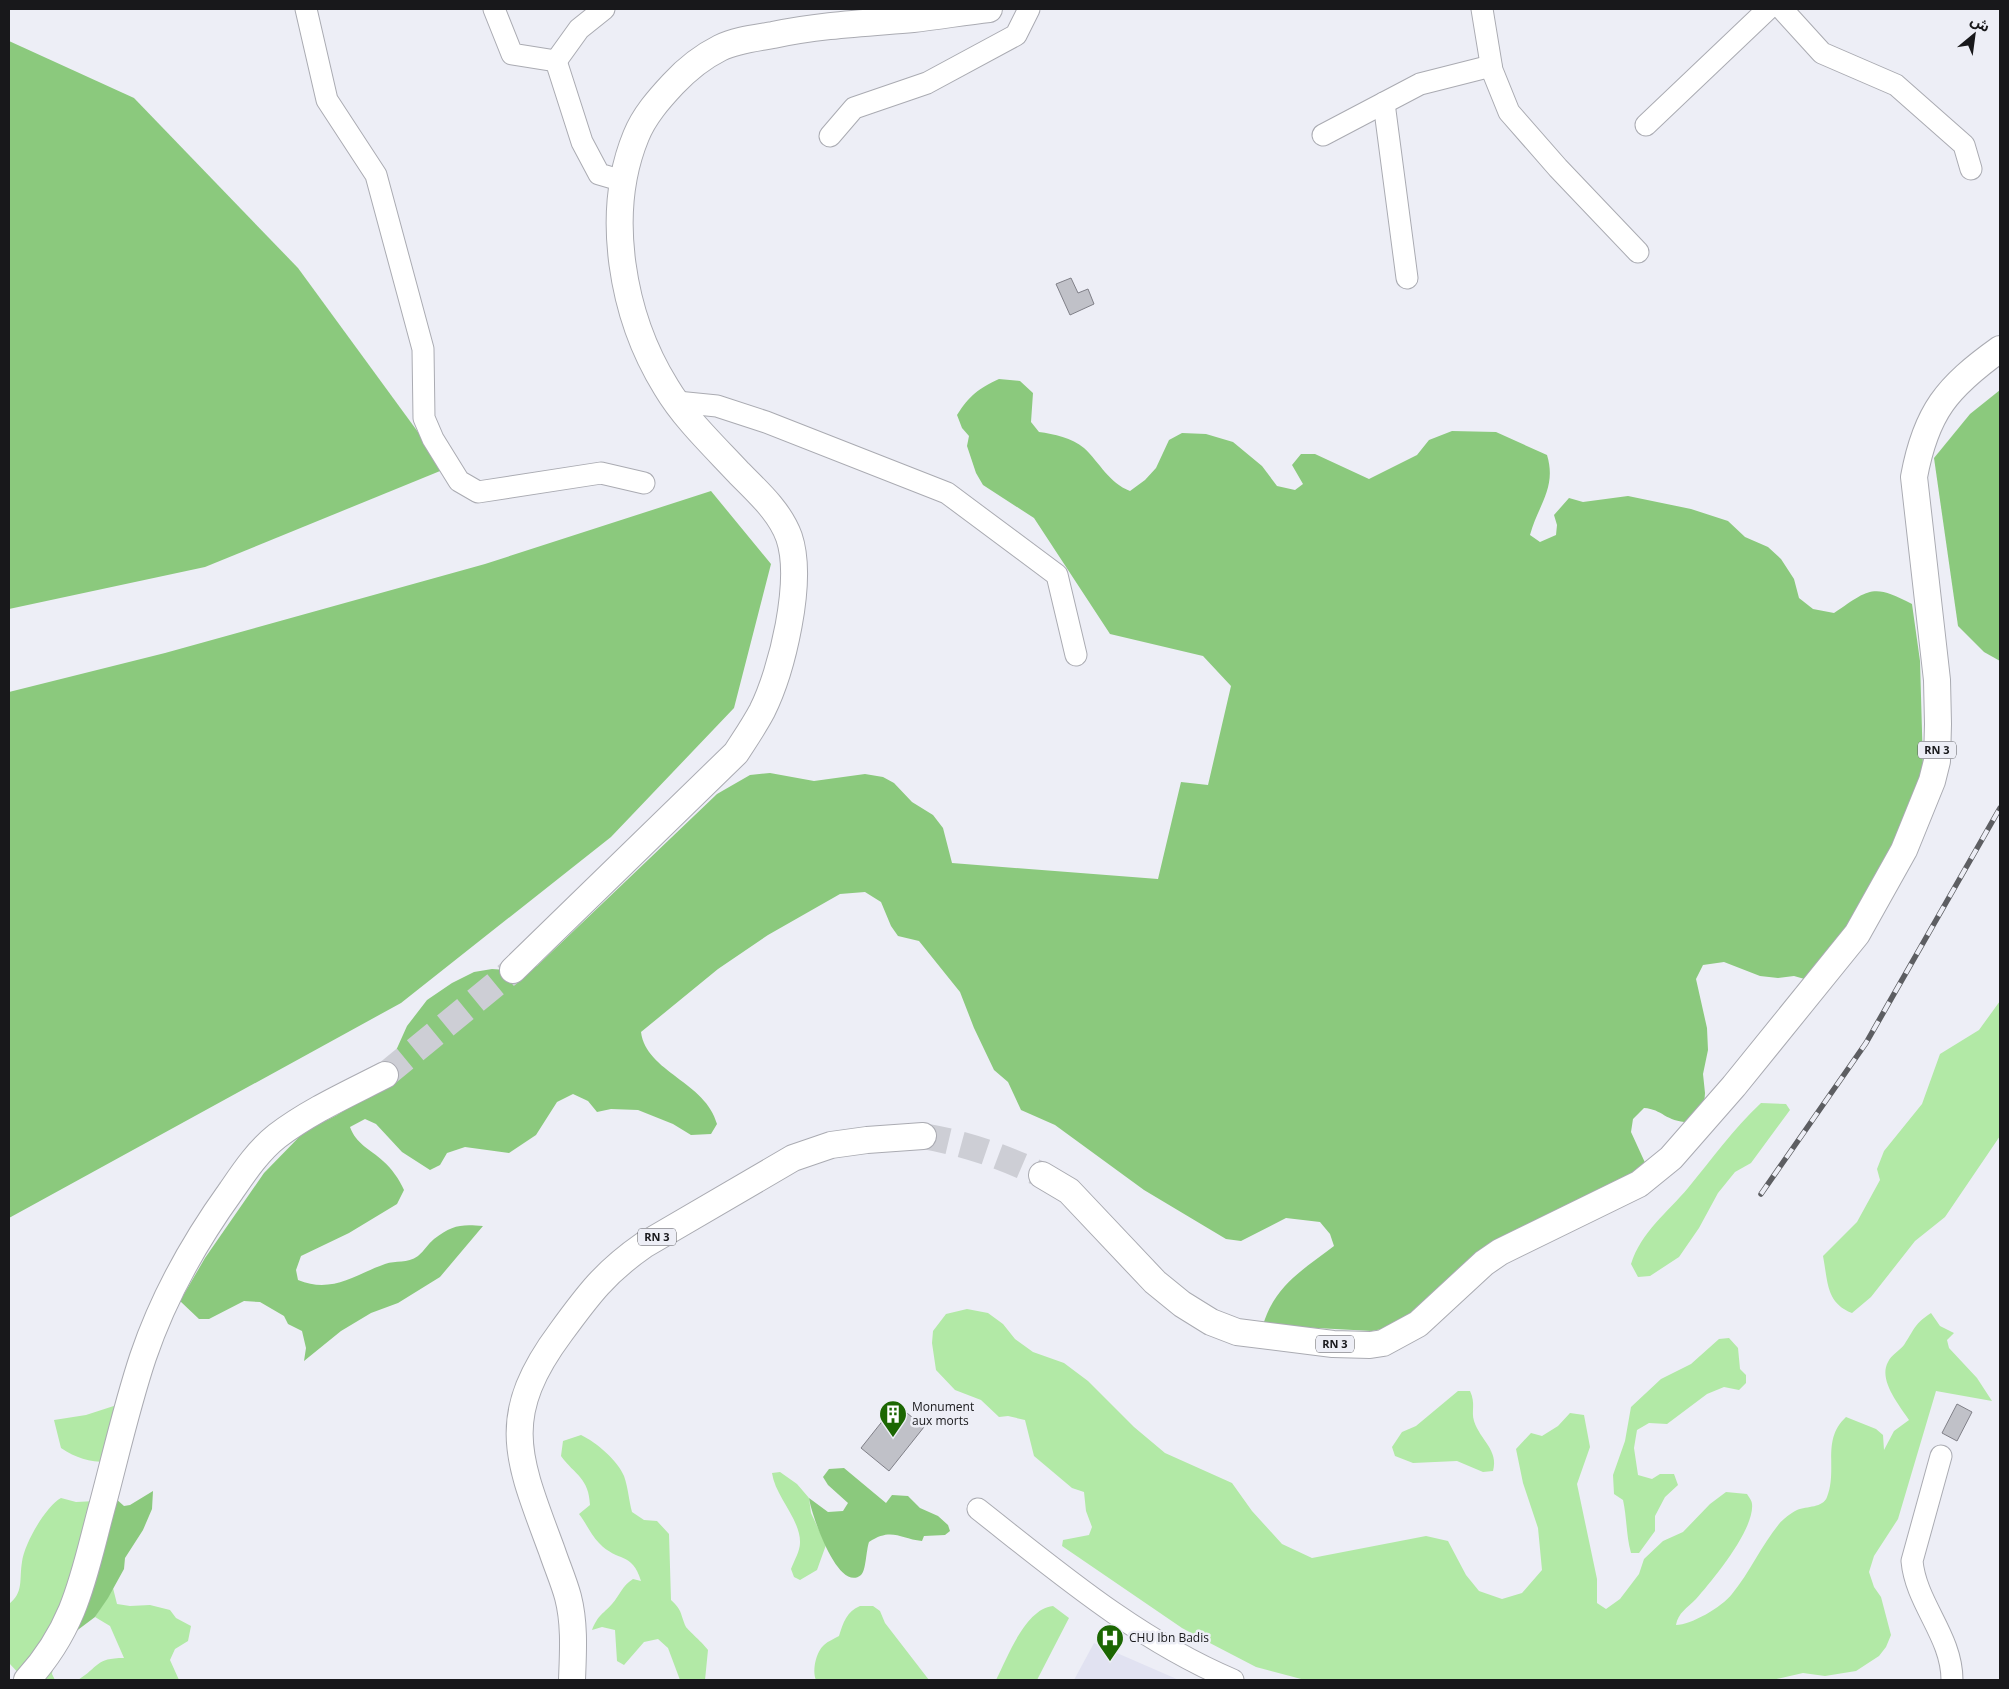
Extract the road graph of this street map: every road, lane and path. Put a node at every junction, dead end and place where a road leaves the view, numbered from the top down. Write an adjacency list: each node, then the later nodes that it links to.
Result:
1 (306, 9): 21 (street)
2 (494, 9): 9 (street)
3 (604, 9): 9 (street)
4 (989, 9): 16 (main road)
5 (1028, 9): 14 (street)
6 (1482, 9): 10 (street)
7 (1768, 9): 12 (street)
8 (1782, 9): 15 (street)
9 (556, 61): 16 (street)
10 (1491, 66): 11 (street); 17 (street)
11 (1384, 103): 13 (street); 18 (street)
12 (1646, 125)
13 (1323, 135)
14 (830, 136)
15 (1971, 169)
16 (623, 181): 20 (main road)
17 (1638, 252)
18 (1407, 278)
19 (2000, 349): 26 (main road, RN 3)
20 (677, 402): 22 (street); 23 (main road)
21 (644, 482)
22 (1076, 655)
23 (513, 970)
24 (385, 1075): 29 (main road)
25 (923, 1136): 30 (main road, RN 3)
26 (1042, 1175)
27 (1941, 1456): 32 (street)
28 (978, 1509): 31 (street)
29 (27, 1680)
30 (572, 1680)
31 (1233, 1680)
32 (1952, 1680)

